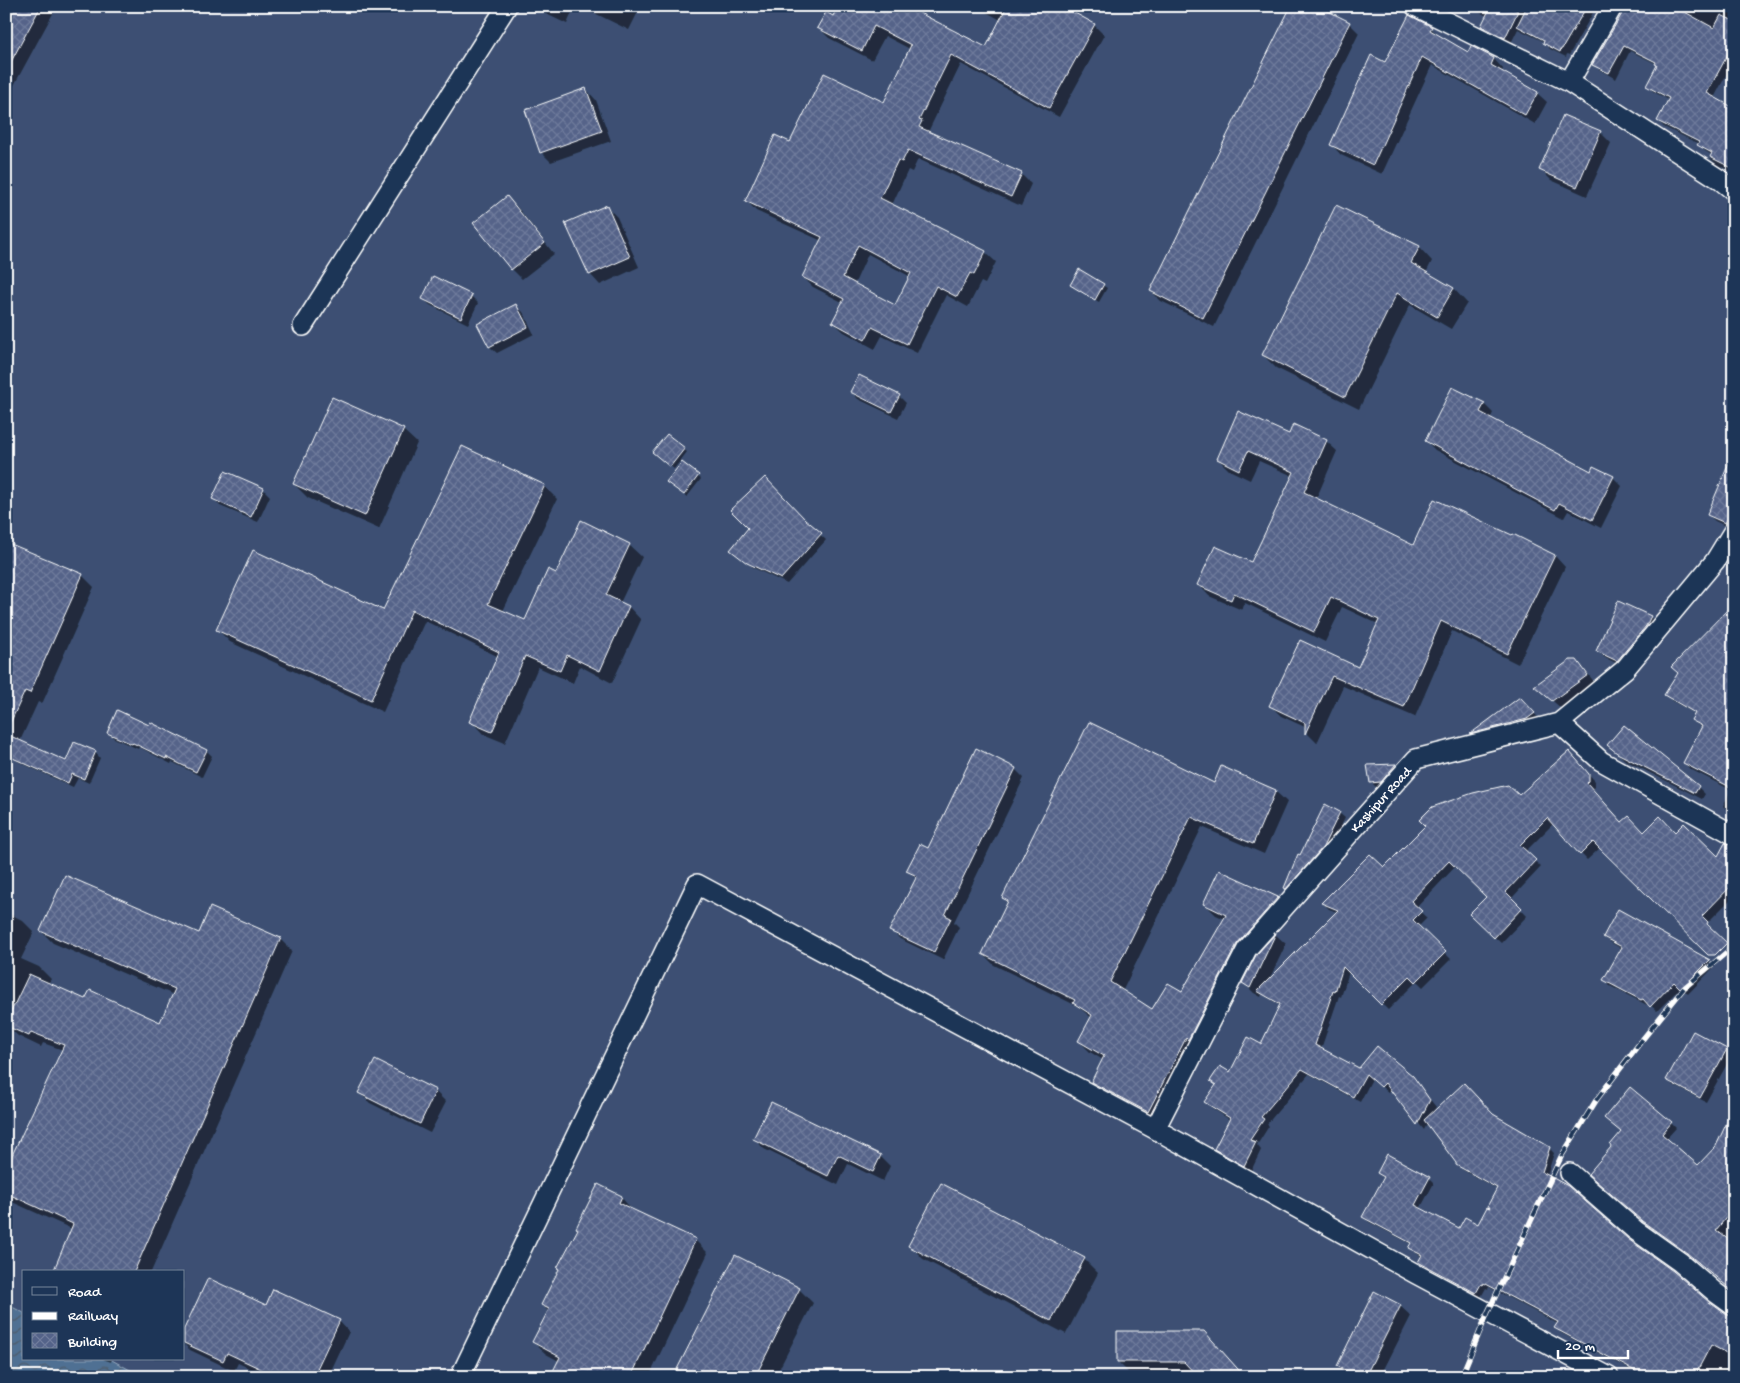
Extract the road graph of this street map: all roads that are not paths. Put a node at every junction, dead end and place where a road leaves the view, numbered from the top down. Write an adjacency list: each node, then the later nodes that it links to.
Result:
1 (507, 6): 6 (street)
2 (1415, 6): 4 (street)
3 (1613, 6): 4 (street)
4 (1569, 82): 5 (street)
5 (1734, 191)
6 (302, 326)
7 (1734, 530): 8 (street, Kashipur Road)
8 (1559, 724): 9 (street); 10 (street, Kashipur Road)
9 (1734, 835)
10 (1155, 1129): 13 (street); 14 (street)
11 (1570, 1174): 12 (street)
12 (1734, 1306)
13 (460, 1377)
14 (1609, 1377)

